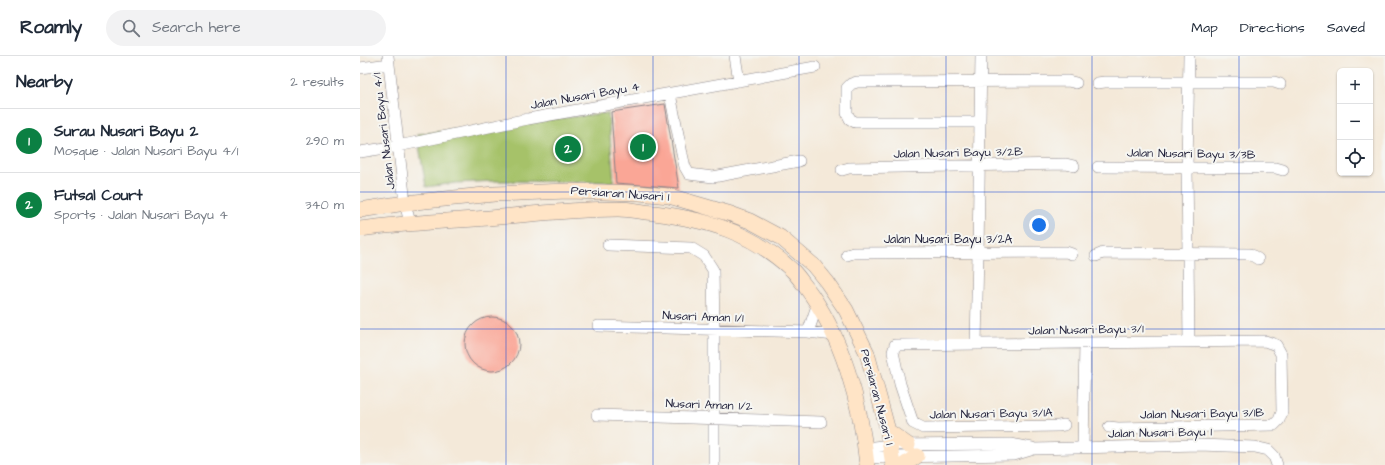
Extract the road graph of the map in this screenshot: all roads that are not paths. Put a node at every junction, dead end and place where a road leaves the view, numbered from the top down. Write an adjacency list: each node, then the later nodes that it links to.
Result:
1 (735, 56): 7 (street)
2 (981, 56): 9 (street)
3 (1189, 56): 8 (street)
4 (388, 60): 6 (street); 15 (street, Jalan Nusari Bayu 4/1)
5 (815, 67): 7 (street, Jalan Nusari Bayu 4)
6 (360, 68)
7 (739, 81): 13 (street, Jalan Nusari Bayu 4)
8 (1188, 81): 11 (street); 12 (street); 21 (street)
9 (980, 82): 10 (street); 14 (street); 14 (street)
10 (1076, 83)
11 (1097, 83)
12 (1280, 84)
13 (670, 94): 15 (street, Jalan Nusari Bayu 4); 17 (street)
14 (980, 122): 18 (street)
15 (398, 146): 16 (street, Jalan Nusari Bayu 4); 24 (street, Jalan Nusari Bayu 4/1)
16 (360, 152)
17 (799, 161)
18 (979, 165): 19 (street, Jalan Nusari Bayu 3/2B); 22 (street, Jalan Nusari Bayu 3/2B); 29 (street)
19 (1074, 166)
20 (1098, 166): 21 (street, Jalan Nusari Bayu 3/3B)
21 (1187, 167): 23 (street, Jalan Nusari Bayu 3/3B); 31 (street)
22 (842, 170)
23 (1283, 170)
24 (406, 203): 25 (main road, Persiaran Nusari 1); 26 (street, Jalan Nusari Bayu 4/1); 52 (main road, Persiaran Nusari 1)
25 (360, 210)
26 (410, 223): 27 (main road, Persiaran Nusari 1); 35 (main road, Persiaran Nusari 1)
27 (360, 229)
28 (608, 244): 37 (street)
29 (978, 252): 30 (street, Jalan Nusari Bayu 3/2A); 32 (street, Jalan Nusari Bayu 3/2A); 42 (street)
30 (1072, 254)
31 (1187, 254): 33 (street); 34 (street); 41 (street)
32 (847, 255)
33 (1096, 256)
34 (1258, 259)
35 (818, 304): 38 (street); 39 (main road, Persiaran Nusari 1)
36 (598, 326): 37 (street, Nusari Aman 1/1)
37 (714, 330): 38 (street, Nusari Aman 1/1); 46 (street)
38 (808, 332): 39 (street, Nusari Aman 1/1)
39 (834, 335): 53 (main road, Persiaran Nusari 1)
40 (1086, 342): 41 (street, Jalan Nusari Bayu 3/1); 42 (street, Jalan Nusari Bayu 3/1); 50 (street)
41 (1189, 342): 43 (street, Jalan Nusari Bayu 3/1)
42 (976, 344): 44 (street, Jalan Nusari Bayu 3/1)
43 (1282, 383): 49 (street, Jalan Nusari Bayu 3/1B)
44 (900, 384): 48 (street, Jalan Nusari Bayu 3/1A)
45 (597, 415): 46 (street, Nusari Aman 1/2)
46 (714, 418): 47 (street, Nusari Aman 1/2); 54 (street)
47 (821, 422)
48 (1064, 425)
49 (1110, 427)
50 (1083, 447): 51 (street, Jalan Nusari Bayu 1); 55 (street, Jalan Nusari Bayu 1)
51 (913, 451): 52 (main road); 52 (main road)
52 (893, 452): 53 (street)
53 (867, 457)
54 (714, 465)
55 (1277, 465)

